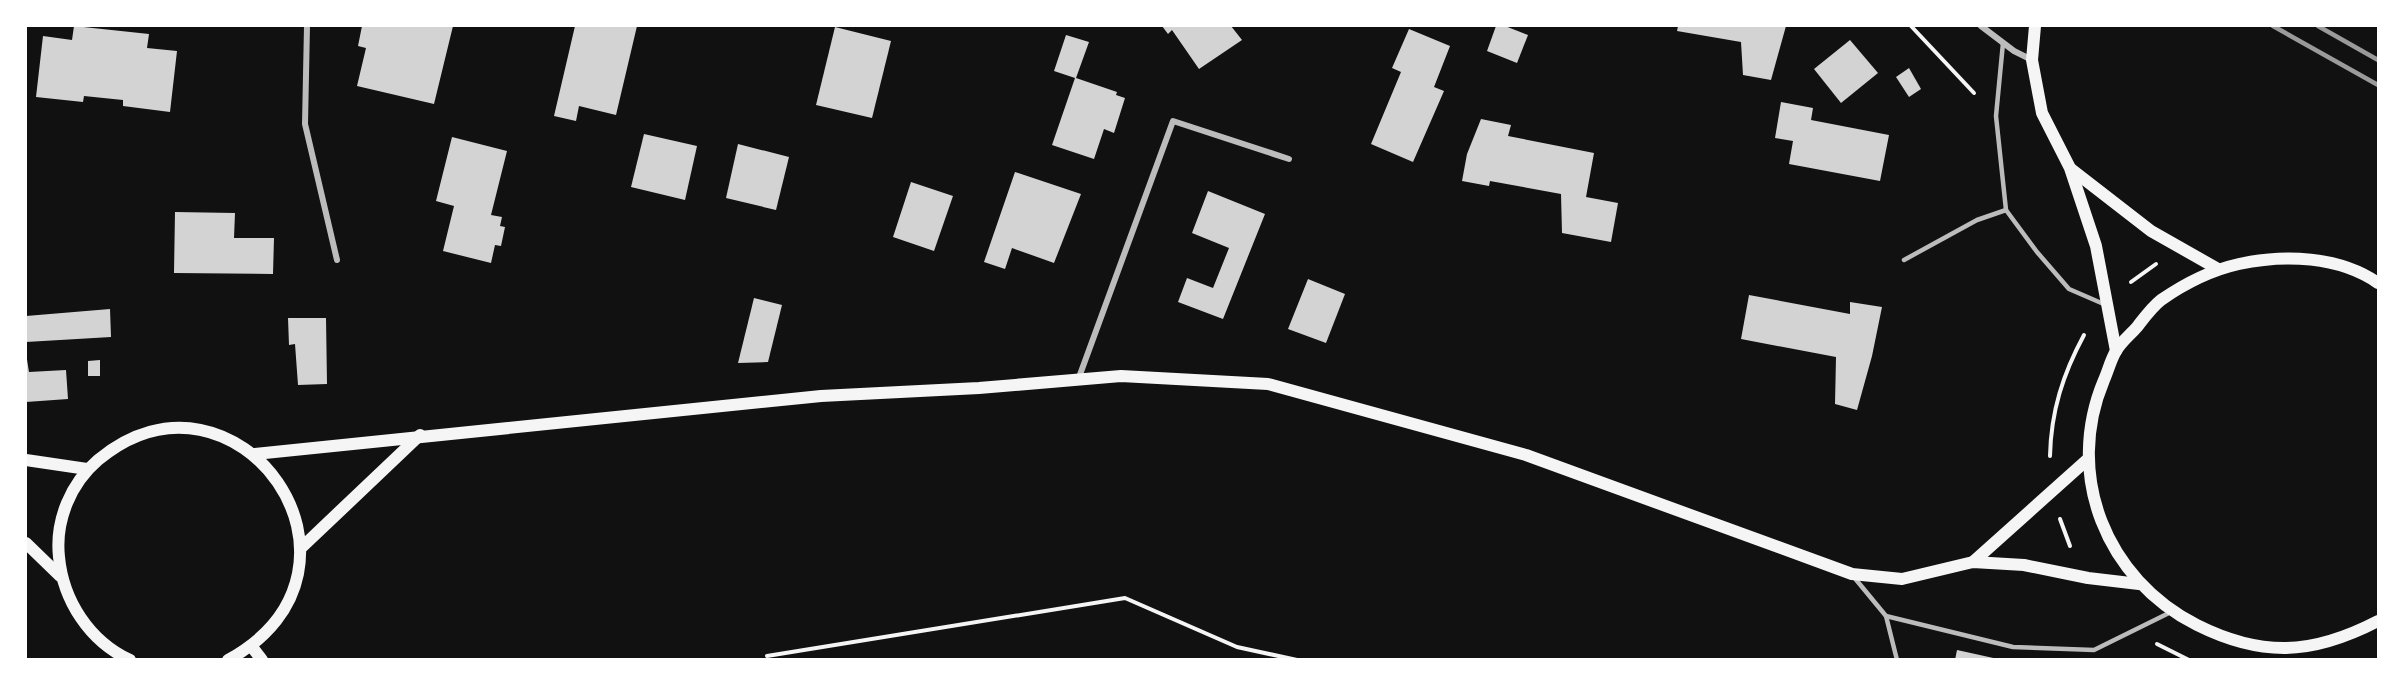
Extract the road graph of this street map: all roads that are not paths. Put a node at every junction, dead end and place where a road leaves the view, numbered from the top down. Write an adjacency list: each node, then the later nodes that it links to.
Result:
1 (307, 26): 9 (street)
2 (1980, 26): 4 (street)
3 (2035, 26): 5 (main road)
4 (2003, 43): 5 (street); 8 (lane)
5 (2032, 60): 7 (main road)
6 (1289, 159): 15 (street)
7 (2070, 168): 11 (main road); 13 (main road)
8 (2006, 210): 10 (lane); 13 (lane)
9 (337, 260)
10 (1904, 260)
11 (2218, 268): 12 (main road); 14 (main road)
12 (2379, 283)
13 (2107, 305): 14 (main road)
14 (2116, 351): 18 (main road)
15 (1078, 380): 16 (main road); 24 (main road)
16 (420, 435): 17 (main road); 22 (main road)
17 (255, 454): 20 (main road); 22 (main road)
18 (2088, 459): 23 (main road); 26 (main road)
19 (26, 460): 20 (main road)
20 (87, 469): 25 (main road)
21 (26, 543): 25 (main road)
22 (300, 549): 30 (main road)
23 (1973, 562): 24 (main road); 26 (main road)
24 (1852, 574): 28 (lane)
25 (60, 576): 31 (main road)
26 (2139, 584): 27 (main road)
27 (2171, 612): 28 (lane); 29 (main road)
28 (1886, 616): 34 (lane)
29 (2379, 621)
30 (252, 647): 32 (main road); 33 (main road)
31 (130, 660)
32 (228, 660)
33 (262, 660)
34 (1897, 660)

